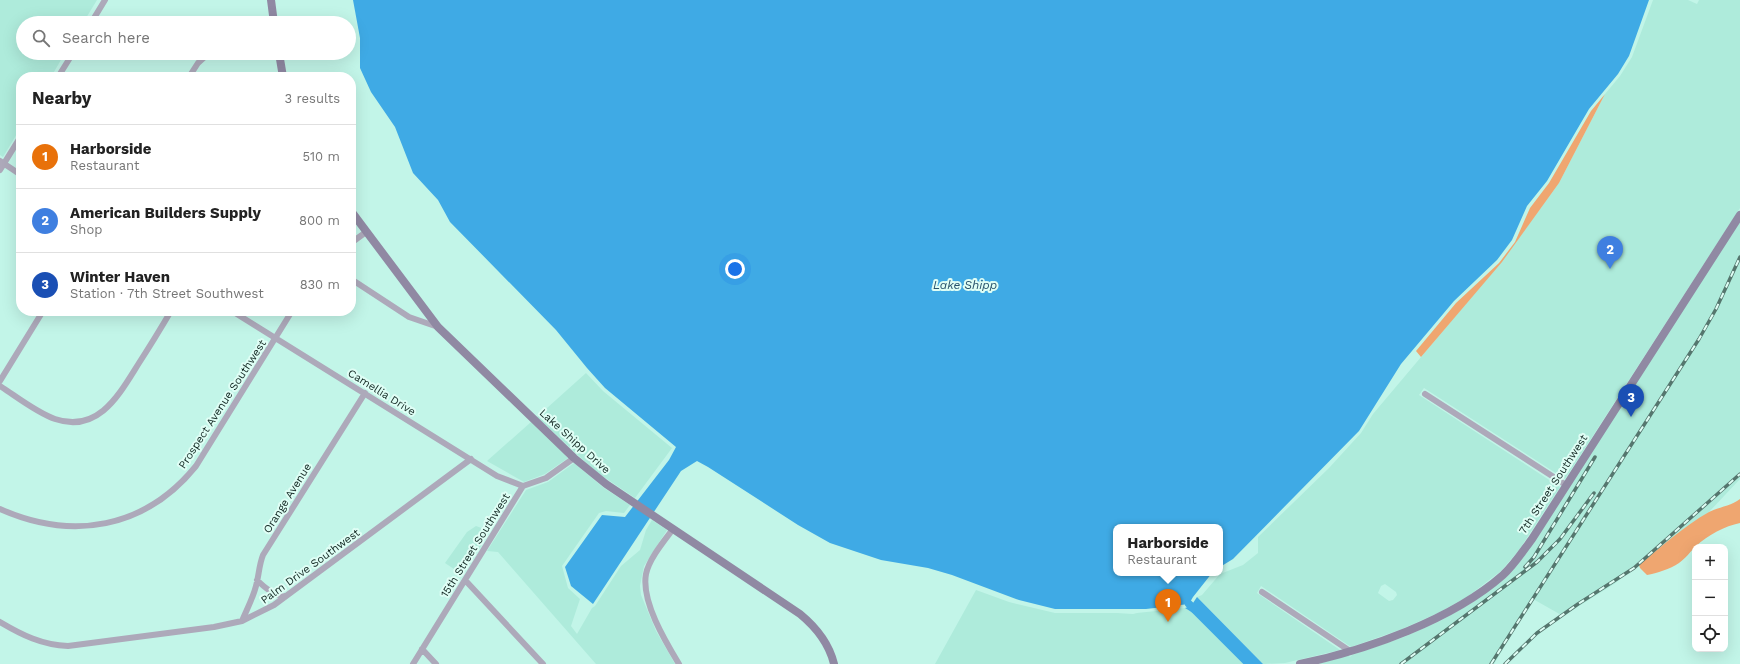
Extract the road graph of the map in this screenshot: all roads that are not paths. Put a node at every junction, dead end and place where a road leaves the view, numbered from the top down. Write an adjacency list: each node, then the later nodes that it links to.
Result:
1 (105, 0): 3 (street)
2 (271, 0): 4 (street)
3 (95, 16)
4 (273, 16)
5 (69, 60): 8 (street)
6 (201, 60): 9 (street)
7 (280, 60): 10 (street)
8 (61, 72)
9 (192, 72)
10 (282, 72)
11 (16, 143): 12 (street)
12 (2, 162): 13 (street); 14 (street)
13 (0, 170)
14 (16, 172)
15 (1740, 215): 32 (street, 7th Street Southwest)
16 (356, 218): 17 (street, Lake Shipp Drive)
17 (366, 232): 18 (street); 24 (street, Lake Shipp Drive)
18 (356, 239)
19 (356, 282): 24 (street)
20 (40, 316): 26 (street)
21 (168, 316): 27 (street)
22 (240, 316): 25 (street, Camellia Drive)
23 (289, 316): 25 (street, Prospect Avenue Southwest)
24 (438, 326): 30 (street, Lake Shipp Drive)
25 (276, 338): 28 (street, Camellia Drive); 34 (street, Prospect Avenue Southwest)
26 (0, 381)
27 (0, 386)
28 (365, 393): 31 (street, Camellia Drive); 36 (street, Orange Avenue)
29 (1425, 394): 32 (street)
30 (574, 458): 33 (street, 15th Street Southwest); 35 (street, Lake Shipp Drive)
31 (471, 459): 33 (street, Camellia Drive); 39 (street, Palm Drive Southwest)
32 (1566, 485): 43 (street, 7th Street Southwest)
33 (523, 486): 37 (street, 15th Street Southwest)
34 (0, 508)
35 (673, 529): 47 (street); 48 (street, Lake Shipp Drive)
36 (257, 580): 39 (street); 40 (street, Orange Avenue)
37 (464, 580): 42 (street, 15th Street Southwest); 46 (street)
38 (1262, 592): 43 (street)
39 (285, 597): 40 (street, Palm Drive Southwest)
40 (242, 621): 41 (street, Palm Drive Southwest)
41 (0, 622)
42 (422, 649): 44 (street, 15th Street Southwest); 45 (street)
43 (1350, 651): 49 (street, 7th Street Southwest)
44 (413, 664)
45 (436, 664)
46 (543, 664)
47 (680, 664)
48 (834, 664)
49 (1300, 664)

